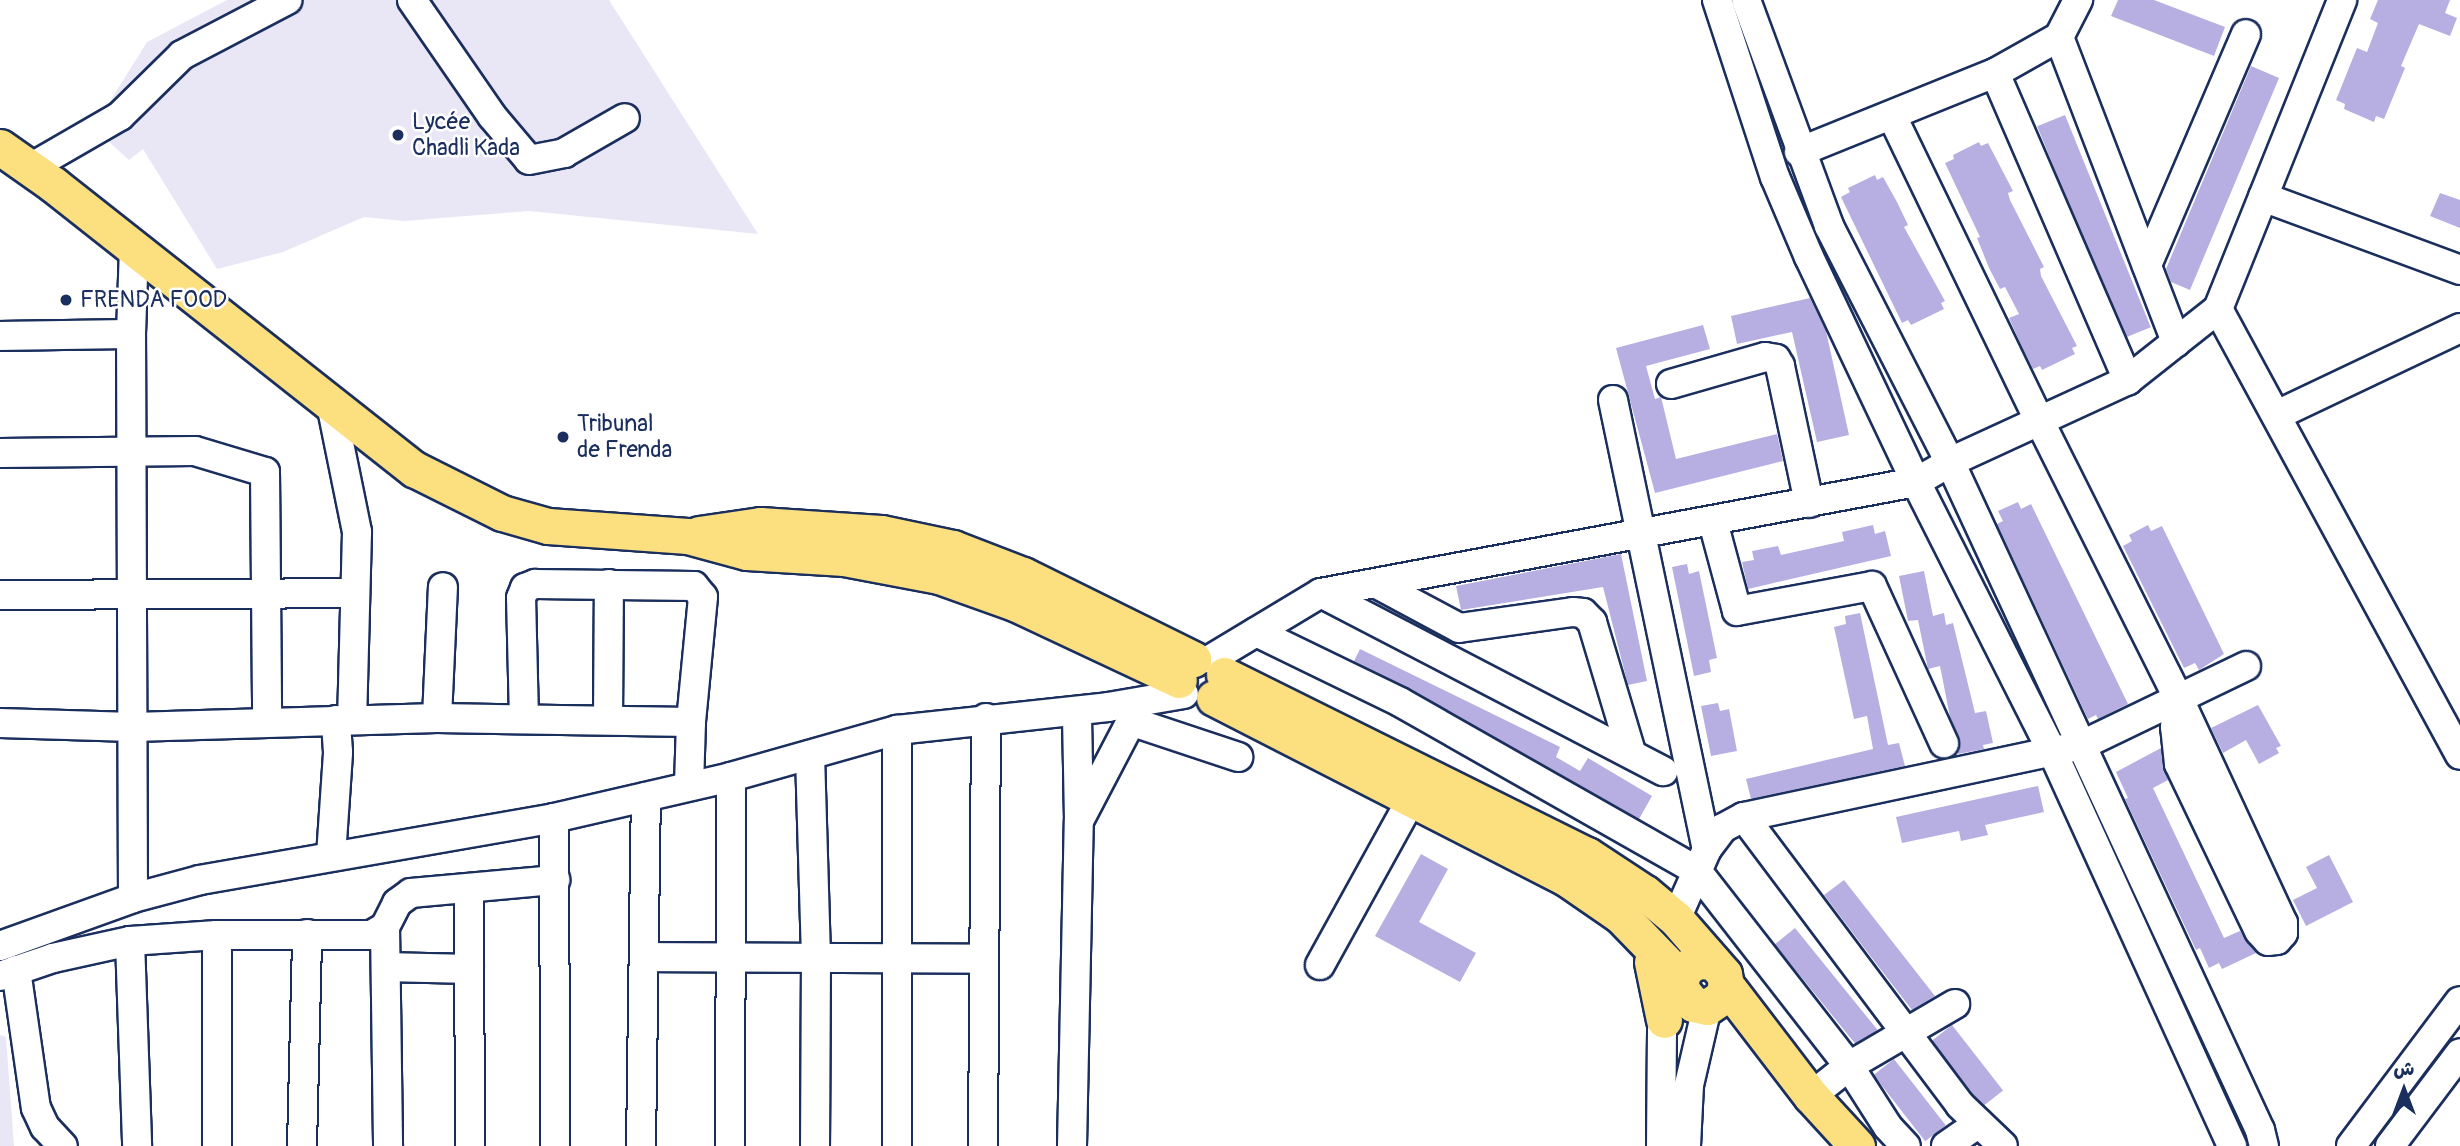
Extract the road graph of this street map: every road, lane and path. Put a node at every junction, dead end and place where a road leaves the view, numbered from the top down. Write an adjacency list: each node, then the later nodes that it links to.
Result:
1 (287, 0): 14 (street)
2 (412, 0): 11 (street)
3 (1717, 0): 33 (street)
4 (1746, 0): 13 (street)
5 (2078, 0): 8 (street)
6 (2342, 0): 15 (street)
7 (2246, 34): 17 (street)
8 (2059, 37): 9 (street); 17 (street)
9 (1995, 73): 10 (street); 24 (street)
10 (1892, 116): 13 (street); 29 (street)
11 (625, 118)
12 (0, 147): 14 (main road)
13 (1799, 152): 32 (street)
14 (30, 169): 16 (main road)
15 (2263, 197): 18 (street); 19 (street)
16 (134, 249): 21 (street); 27 (main road)
17 (2147, 265): 23 (street)
18 (2460, 270)
19 (2218, 309): 23 (street); 28 (street)
20 (2460, 328): 28 (street)
21 (131, 334): 22 (street); 30 (street)
22 (0, 336)
23 (2176, 342): 24 (street)
24 (2128, 380): 29 (street)
25 (1671, 383): 34 (street)
26 (1613, 400): 36 (street)
27 (331, 404): 41 (street); 47 (main road)
28 (2277, 415): 66 (street)
29 (2040, 422): 32 (street); 48 (street)
30 (132, 451): 31 (street); 40 (street); 43 (street)
31 (0, 453)
32 (1950, 462): 33 (street); 62 (street)
33 (1916, 482): 34 (street); 64 (street)
34 (1809, 503): 35 (street)
35 (1713, 522): 36 (street); 61 (street)
36 (1641, 532): 38 (street); 77 (street)
37 (609, 584): 53 (street); 54 (street); 57 (street)
38 (1377, 584): 42 (street); 63 (street)
39 (443, 587): 51 (street)
40 (266, 592): 41 (street); 43 (street); 56 (street)
41 (355, 593): 55 (street)
42 (1321, 593): 45 (street); 63 (street)
43 (132, 594): 44 (street); 59 (street)
44 (0, 595)
45 (1256, 632): 47 (street); 77 (street)
46 (2246, 666): 48 (street)
47 (1201, 678): 50 (street); 72 (main road); 81 (main road)
48 (2178, 697): 48 (street); 62 (street)
49 (1077, 711): 50 (street); 52 (street); 75 (street)
50 (1137, 712): 67 (street); 75 (street)
51 (437, 718): 53 (street); 55 (street)
52 (986, 718): 60 (street); 92 (street)
53 (524, 719): 54 (street)
54 (608, 719): 57 (street)
55 (344, 720): 56 (street); 76 (street)
56 (267, 722): 59 (street)
57 (691, 722): 70 (street)
58 (0, 723): 59 (street)
59 (133, 727): 80 (street)
60 (897, 730): 65 (street); 91 (street)
61 (1944, 743)
62 (2082, 745): 64 (street); 128 (street)
63 (1632, 752): 68 (street)
64 (2053, 753): 73 (street); 127 (street)
65 (810, 755): 69 (street); 90 (street)
66 (2460, 755)
67 (1238, 757)
68 (1663, 771)
69 (731, 777): 70 (street); 89 (street)
70 (689, 786): 71 (street)
71 (646, 797): 74 (street); 88 (street)
72 (1412, 798): 85 (main road); 93 (street)
73 (1744, 817): 77 (street); 102 (street)
74 (554, 818): 76 (street); 78 (street)
75 (1079, 820): 119 (street)
76 (331, 856): 80 (street)
77 (1702, 860): 81 (street); 104 (street)
78 (555, 880): 79 (street); 113 (street)
79 (469, 888): 82 (street); 95 (street)
80 (133, 898): 87 (street)
81 (1676, 919): 98 (main road)
82 (386, 927): 83 (street); 94 (street)
83 (307, 934): 84 (street); 110 (street)
84 (217, 935): 86 (street); 109 (street)
85 (1646, 938): 97 (main road); 101 (main road)
86 (130, 941): 96 (street); 108 (street)
87 (0, 946)
88 (644, 957): 89 (street); 114 (street)
89 (731, 958): 90 (street); 115 (street)
90 (816, 958): 91 (street); 116 (street)
91 (897, 958): 92 (street); 117 (street)
92 (983, 959): 118 (street)
93 (1320, 965)
94 (386, 967): 95 (street); 111 (street)
95 (469, 968): 112 (street)
96 (8, 973): 107 (street)
97 (1680, 979): 98 (main road); 101 (street)
98 (1714, 990): 105 (main road); 121 (street); 122 (main road)
99 (2460, 1000): 129 (street)
100 (1955, 1004): 102 (street)
101 (1664, 1020): 120 (street)
102 (1905, 1034): 104 (street); 106 (street)
103 (2460, 1053): 130 (street)
104 (1849, 1066): 105 (street); 124 (street)
105 (1811, 1096): 123 (main road)
106 (1979, 1123): 125 (street); 126 (street)
107 (63, 1146)
108 (137, 1146)
109 (217, 1146)
110 (302, 1146)
111 (388, 1146)
112 (470, 1146)
113 (555, 1146)
114 (641, 1146)
115 (730, 1146)
116 (816, 1146)
117 (897, 1146)
118 (983, 1146)
119 (1072, 1146)
120 (1661, 1146)
121 (1686, 1146)
122 (1823, 1146)
123 (1857, 1146)
124 (1906, 1146)
125 (1946, 1146)
126 (2003, 1146)
127 (2232, 1146)
128 (2264, 1146)
129 (2351, 1146)
130 (2390, 1146)

